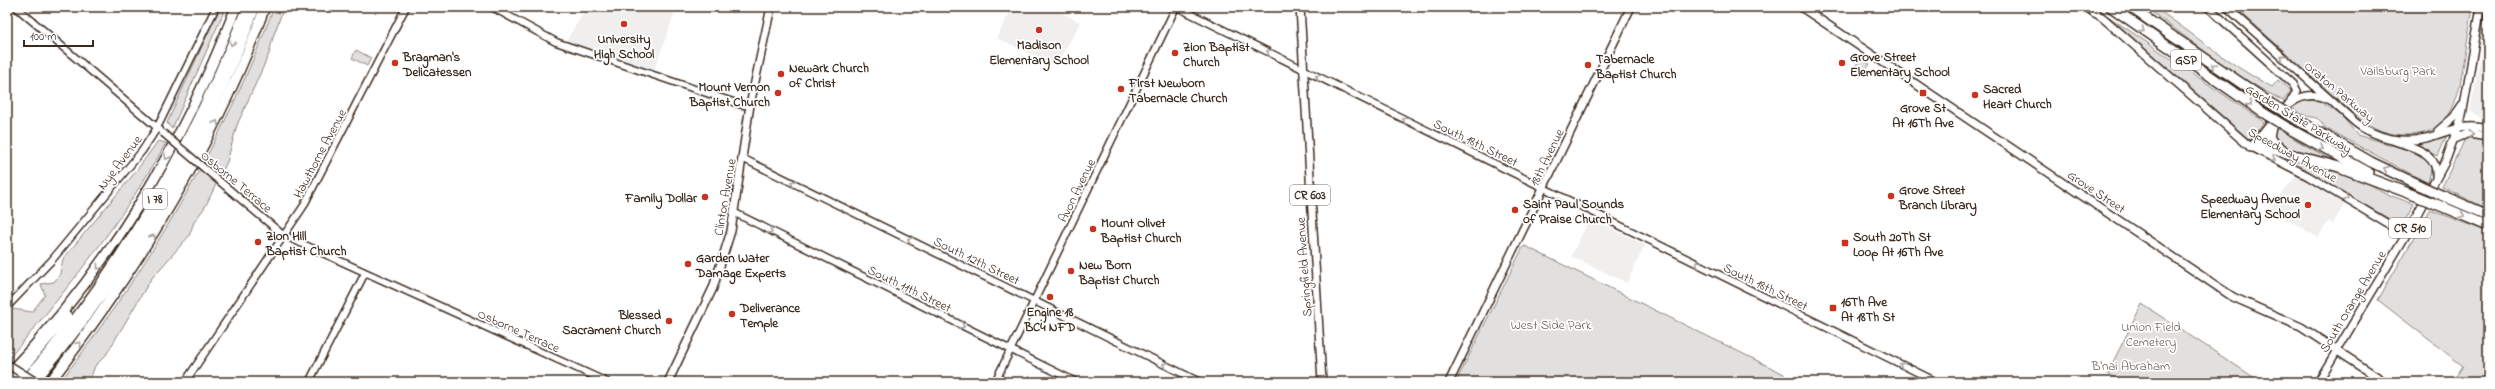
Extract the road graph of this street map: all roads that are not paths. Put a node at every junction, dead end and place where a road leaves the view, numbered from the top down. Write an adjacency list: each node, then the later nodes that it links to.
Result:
1 (16, 7): 31 (street, Osborne Terrace)
2 (216, 7): 31 (street, Nye Avenue)
3 (236, 7): 49 (highway, I 78, one-way to 49)
4 (247, 7): 58 (highway, I 78, one-way to 58)
5 (255, 7): 59 (highway, I 78)
6 (266, 7): 56 (highway, I 78, one-way to 6)
7 (406, 7): 46 (street, Hawthorne Avenue)
8 (492, 7): 28 (street)
9 (771, 7): 28 (main road, Clinton Avenue)
10 (1177, 7): 22 (street, South 18th Street, one-way to 10); 50 (street, Avon Avenue)
11 (1300, 7): 22 (main road, Springfield Avenue / CR 603)
12 (1631, 7): 41 (main road, 18th Avenue)
13 (1801, 7): 52 (main road, Grove Street)
14 (2111, 7): 42 (highway, Garden State Parkway / GSP, one-way to 42, bridge)
15 (2130, 7): 21 (highway, Garden State Parkway / GSP)
16 (2136, 7): 21 (highway)
17 (2208, 7): 24 (main road)
18 (2227, 7): 23 (main road, Oraton Parkway, one-way to 18)
19 (2481, 7): 25 (main road, South Orange Avenue / CR 510)
20 (2090, 9): 37 (main road, Speedway Avenue)
21 (2166, 33): 44 (highway, Garden State Parkway / GSP, one-way to 21, bridge)
22 (1304, 70): 41 (street, South 18th Street, one-way to 22); 67 (main road, Springfield Avenue / CR 603)
23 (2299, 71): 24 (main road); 27 (main road, Oraton Parkway)
24 (2288, 79): 26 (main road)
25 (2466, 98): 30 (main road, South Orange Avenue / CR 510); 34 (main road)
26 (2292, 101): 27 (main road); 29 (main road)
27 (2332, 102): 33 (main road, Oraton Parkway)
28 (750, 105): 39 (main road, Clinton Avenue)
29 (2272, 123): 37 (main road); 38 (highway)
30 (2459, 127): 32 (main road, Oraton Parkway); 34 (main road, Oraton Parkway); 36 (main road, South Orange Avenue / CR 510)
31 (157, 128): 46 (street, Osborne Terrace, bridge); 51 (street, Nye Avenue)
32 (2488, 129)
33 (2380, 136): 34 (main road, Oraton Parkway); 40 (main road)
34 (2432, 136)
35 (2488, 136): 36 (main road, one-way to 35)
36 (2455, 139): 40 (main road, South Orange Avenue / CR 510)
37 (2251, 147): 38 (highway); 47 (main road, Speedway Avenue, one-way to 47)
38 (2293, 155): 42 (highway)
39 (744, 159): 43 (main road, Clinton Avenue); 50 (street, South 12th Street, one-way to 39)
40 (2435, 182): 47 (main road, South Orange Avenue / CR 510)
41 (1544, 188): 68 (main road, 18th Avenue); 69 (street, South 18th Street, one-way to 41)
42 (2416, 196): 45 (highway, Garden State Parkway / GSP, one-way to 45, bridge)
43 (735, 214): 53 (street, South 11th Street, one-way to 53); 63 (main road, Clinton Avenue)
44 (2488, 215)
45 (2488, 226)
46 (283, 235): 48 (street, Osborne Terrace); 60 (street, Hawthorne Avenue)
47 (2406, 235): 52 (main road, South Orange Avenue / CR 510)
48 (365, 273): 61 (street); 62 (street, Osborne Terrace)
49 (80, 291): 55 (highway, I 78); 57 (highway)
50 (1035, 301): 53 (street, Avon Avenue); 66 (street, South 12th Street, one-way to 50)
51 (7, 307)
52 (2338, 349): 70 (main road, South Orange Avenue / CR 510); 71 (main road, Grove Street)
53 (1011, 350): 64 (street, Avon Avenue); 65 (street, South 11th Street)
54 (7, 364): 59 (main road, bridge)
55 (7, 375)
56 (51, 380)
57 (11, 382)
58 (23, 382)
59 (35, 382)
60 (185, 382)
61 (309, 382)
62 (607, 382)
63 (668, 382)
64 (996, 382)
65 (1076, 382)
66 (1200, 382)
67 (1322, 382)
68 (1449, 382)
69 (1937, 382)
70 (2318, 382)
71 (2385, 382)

